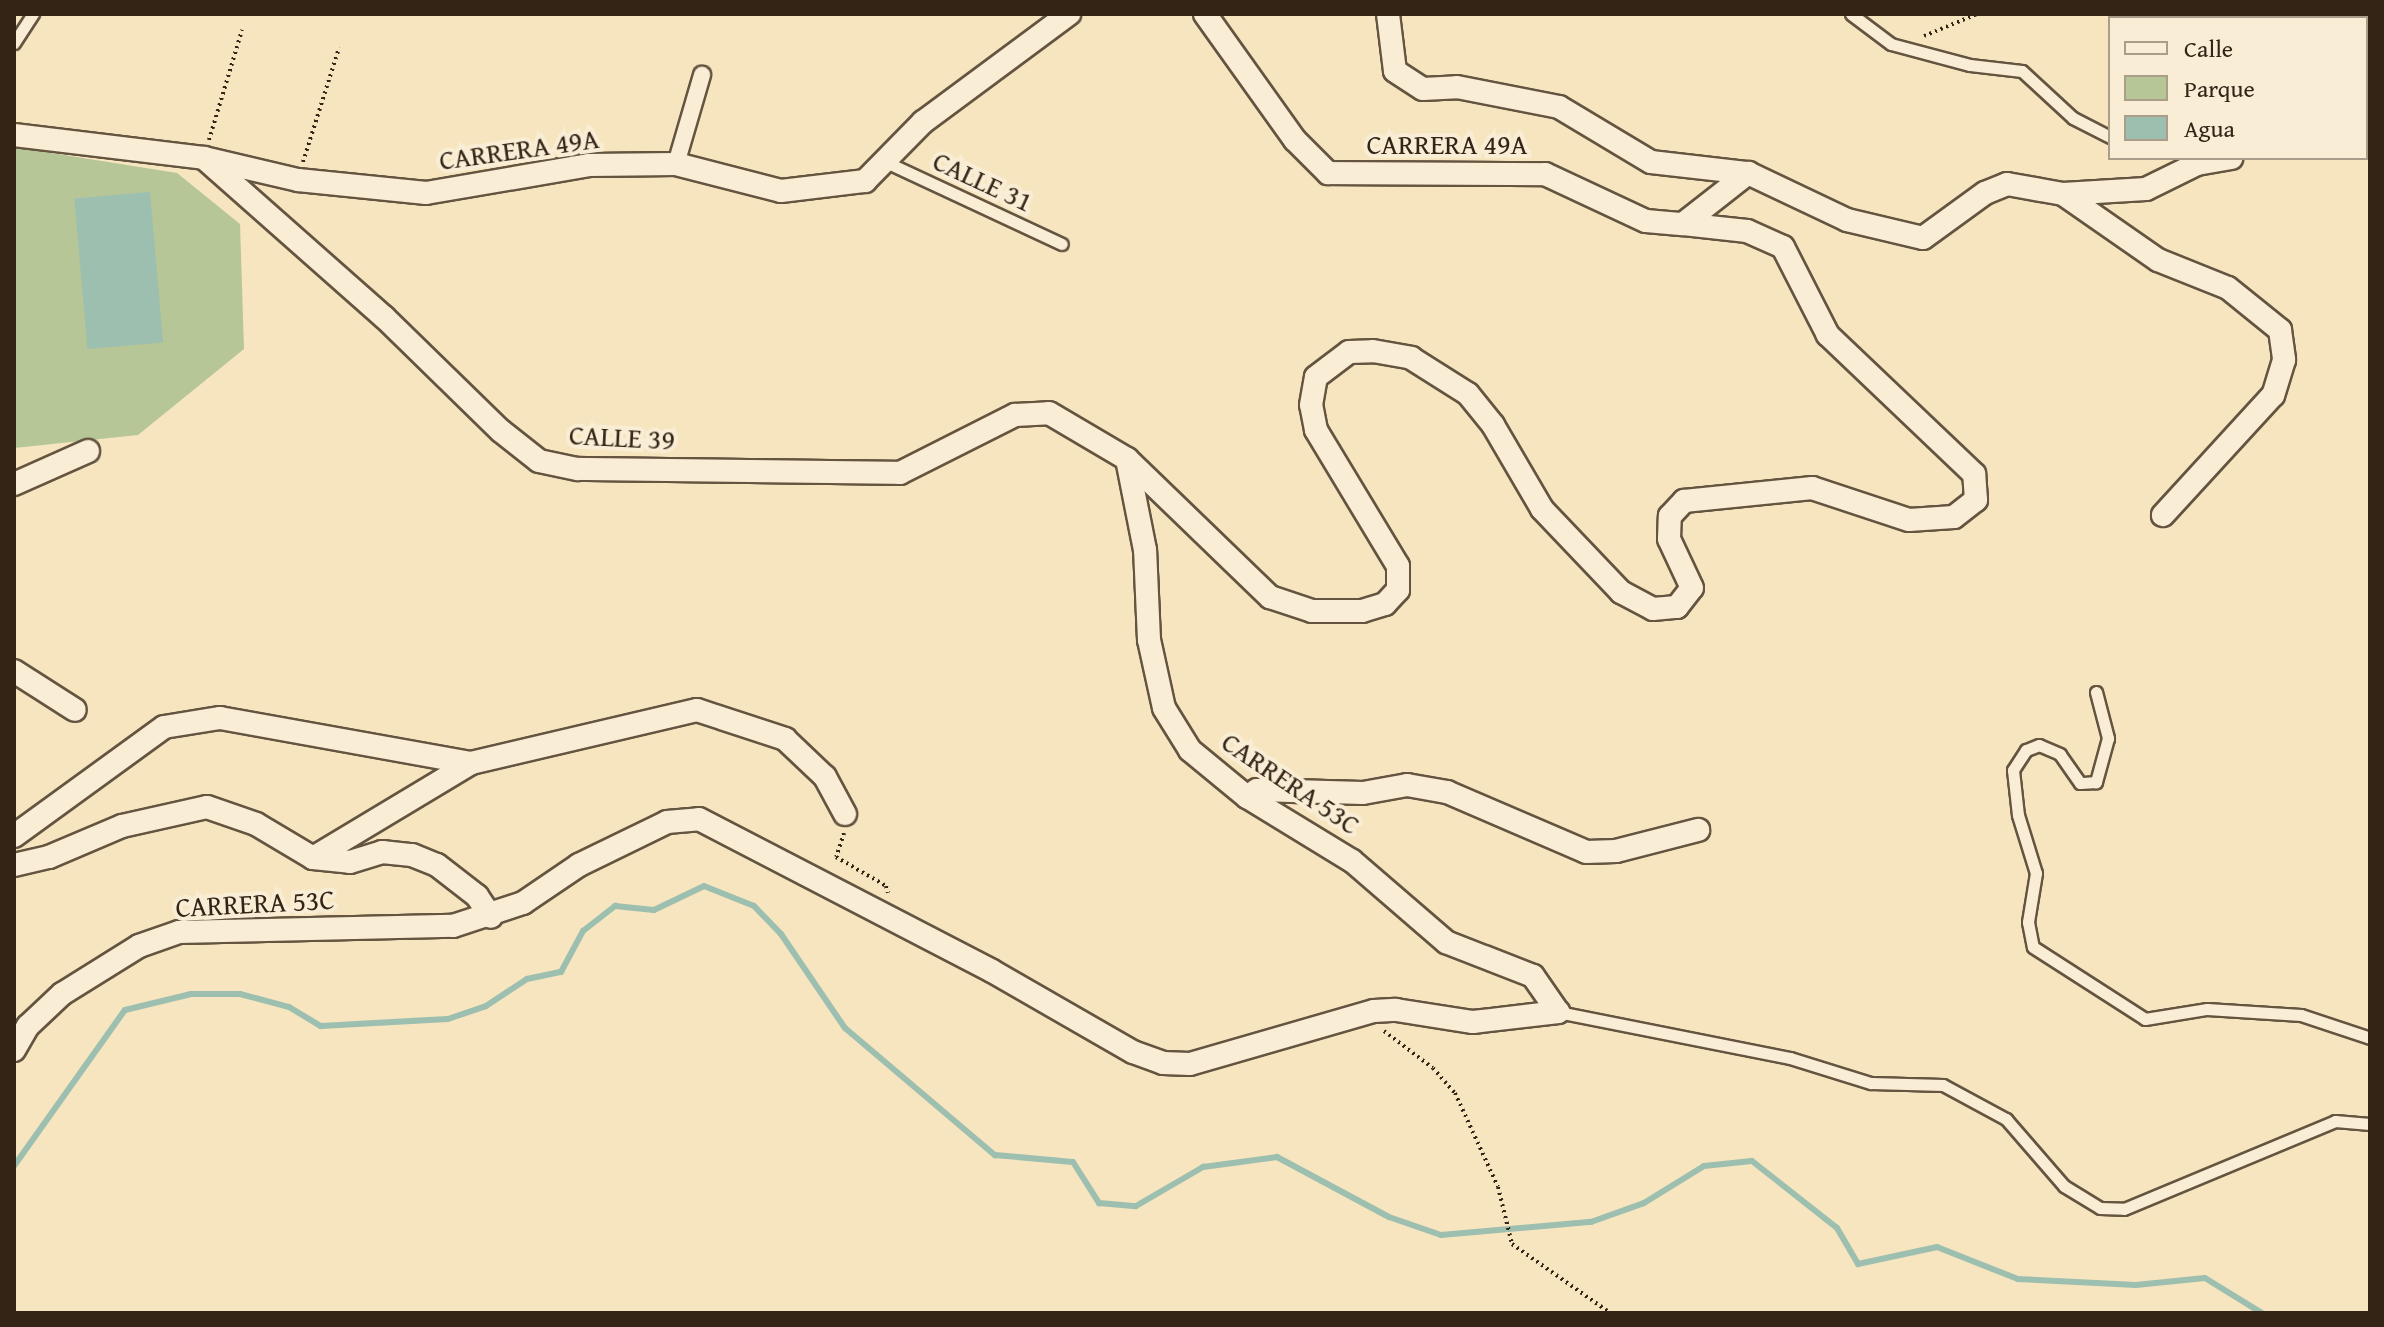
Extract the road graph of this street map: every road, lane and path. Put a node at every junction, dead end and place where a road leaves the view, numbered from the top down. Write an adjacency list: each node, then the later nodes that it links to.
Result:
1 (33, 14): 8 (lane)
2 (1069, 14): 16 (street, CARRERA 49A)
3 (1205, 14): 21 (street, CARRERA 49A)
4 (1388, 14): 18 (street)
5 (1851, 14): 9 (lane)
6 (1977, 14): 9 (path)
7 (242, 30): 14 (path)
8 (14, 43)
9 (1891, 44): 13 (lane)
10 (339, 48): 19 (path)
11 (702, 75): 17 (street)
12 (14, 135): 14 (street, CARRERA 49A)
13 (2108, 136)
14 (204, 158): 19 (street, CARRERA 49A); 24 (street, CALLE 39)
15 (2220, 160): 20 (street)
16 (884, 161): 17 (street, CARRERA 49A); 22 (lane, CALLE 31)
17 (676, 164): 19 (street, CARRERA 49A)
18 (1748, 173): 20 (street); 21 (street)
19 (298, 180)
20 (2063, 194): 26 (street)
21 (1683, 224): 24 (street, CALLE 39)
22 (1062, 244)
23 (88, 451): 25 (street)
24 (1127, 459): 31 (street, CARRERA 53C)
25 (14, 484)
26 (2163, 515)
27 (14, 671): 29 (street)
28 (2096, 692): 41 (lane)
29 (75, 710)
30 (471, 763): 32 (street); 34 (street); 35 (street)
31 (1247, 797): 33 (street); 40 (street, CARRERA 53C)
32 (845, 814): 38 (path)
33 (1698, 830)
34 (14, 836)
35 (313, 858): 36 (street); 37 (street)
36 (14, 865)
37 (491, 917): 38 (street, CARRERA 53C); 42 (street, CARRERA 53C)
38 (896, 920): 39 (street, CARRERA 53C)
39 (1374, 1011): 40 (street); 44 (path)
40 (1558, 1012): 43 (lane)
41 (2370, 1038)
42 (14, 1050)
43 (2370, 1124)
44 (1610, 1313)

